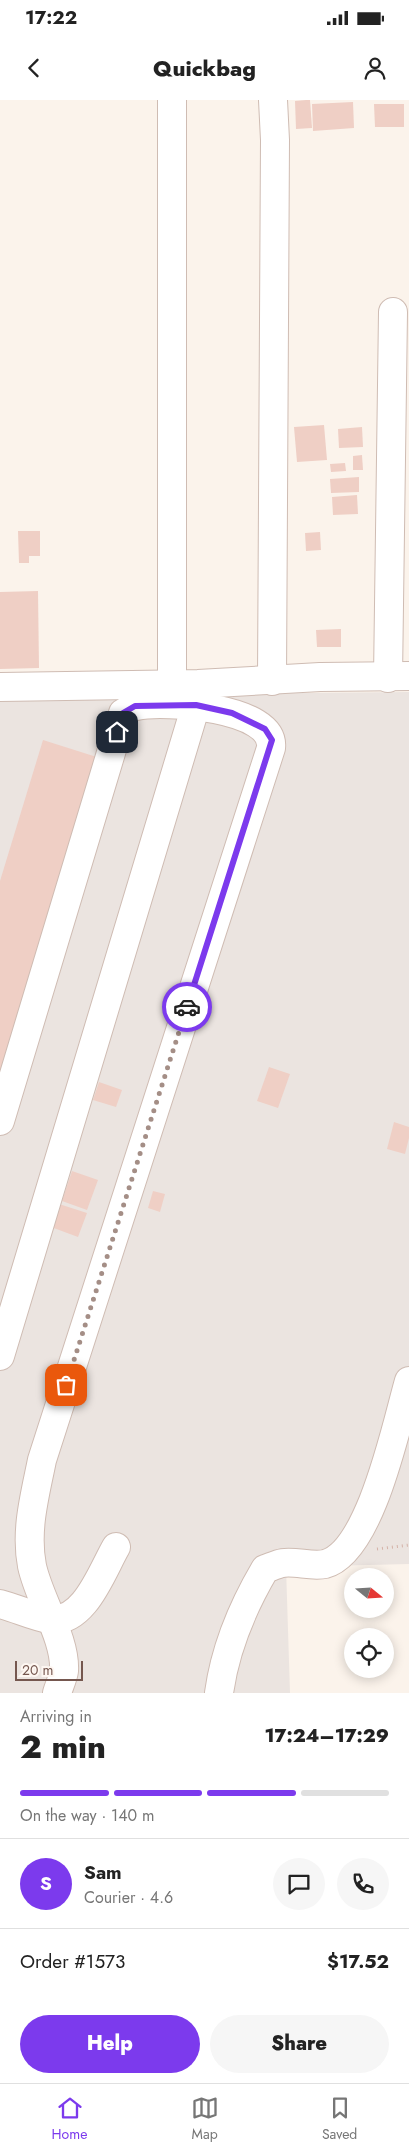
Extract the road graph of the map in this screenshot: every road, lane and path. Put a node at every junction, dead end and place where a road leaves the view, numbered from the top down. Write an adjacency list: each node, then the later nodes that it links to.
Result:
1 (172, 100): 6 (street)
2 (273, 100): 5 (street)
3 (393, 312): 4 (street)
4 (398, 677): 5 (street)
5 (272, 681): 6 (street)
6 (172, 684): 7 (street)
7 (0, 687)
8 (196, 705): 9 (street); 10 (street); 14 (street)
9 (0, 1121)
10 (0, 1356)
11 (409, 1380): 16 (street)
12 (116, 1547): 14 (street)
13 (0, 1604): 14 (street)
14 (50, 1619): 15 (street)
15 (57, 1693)
16 (219, 1693)

